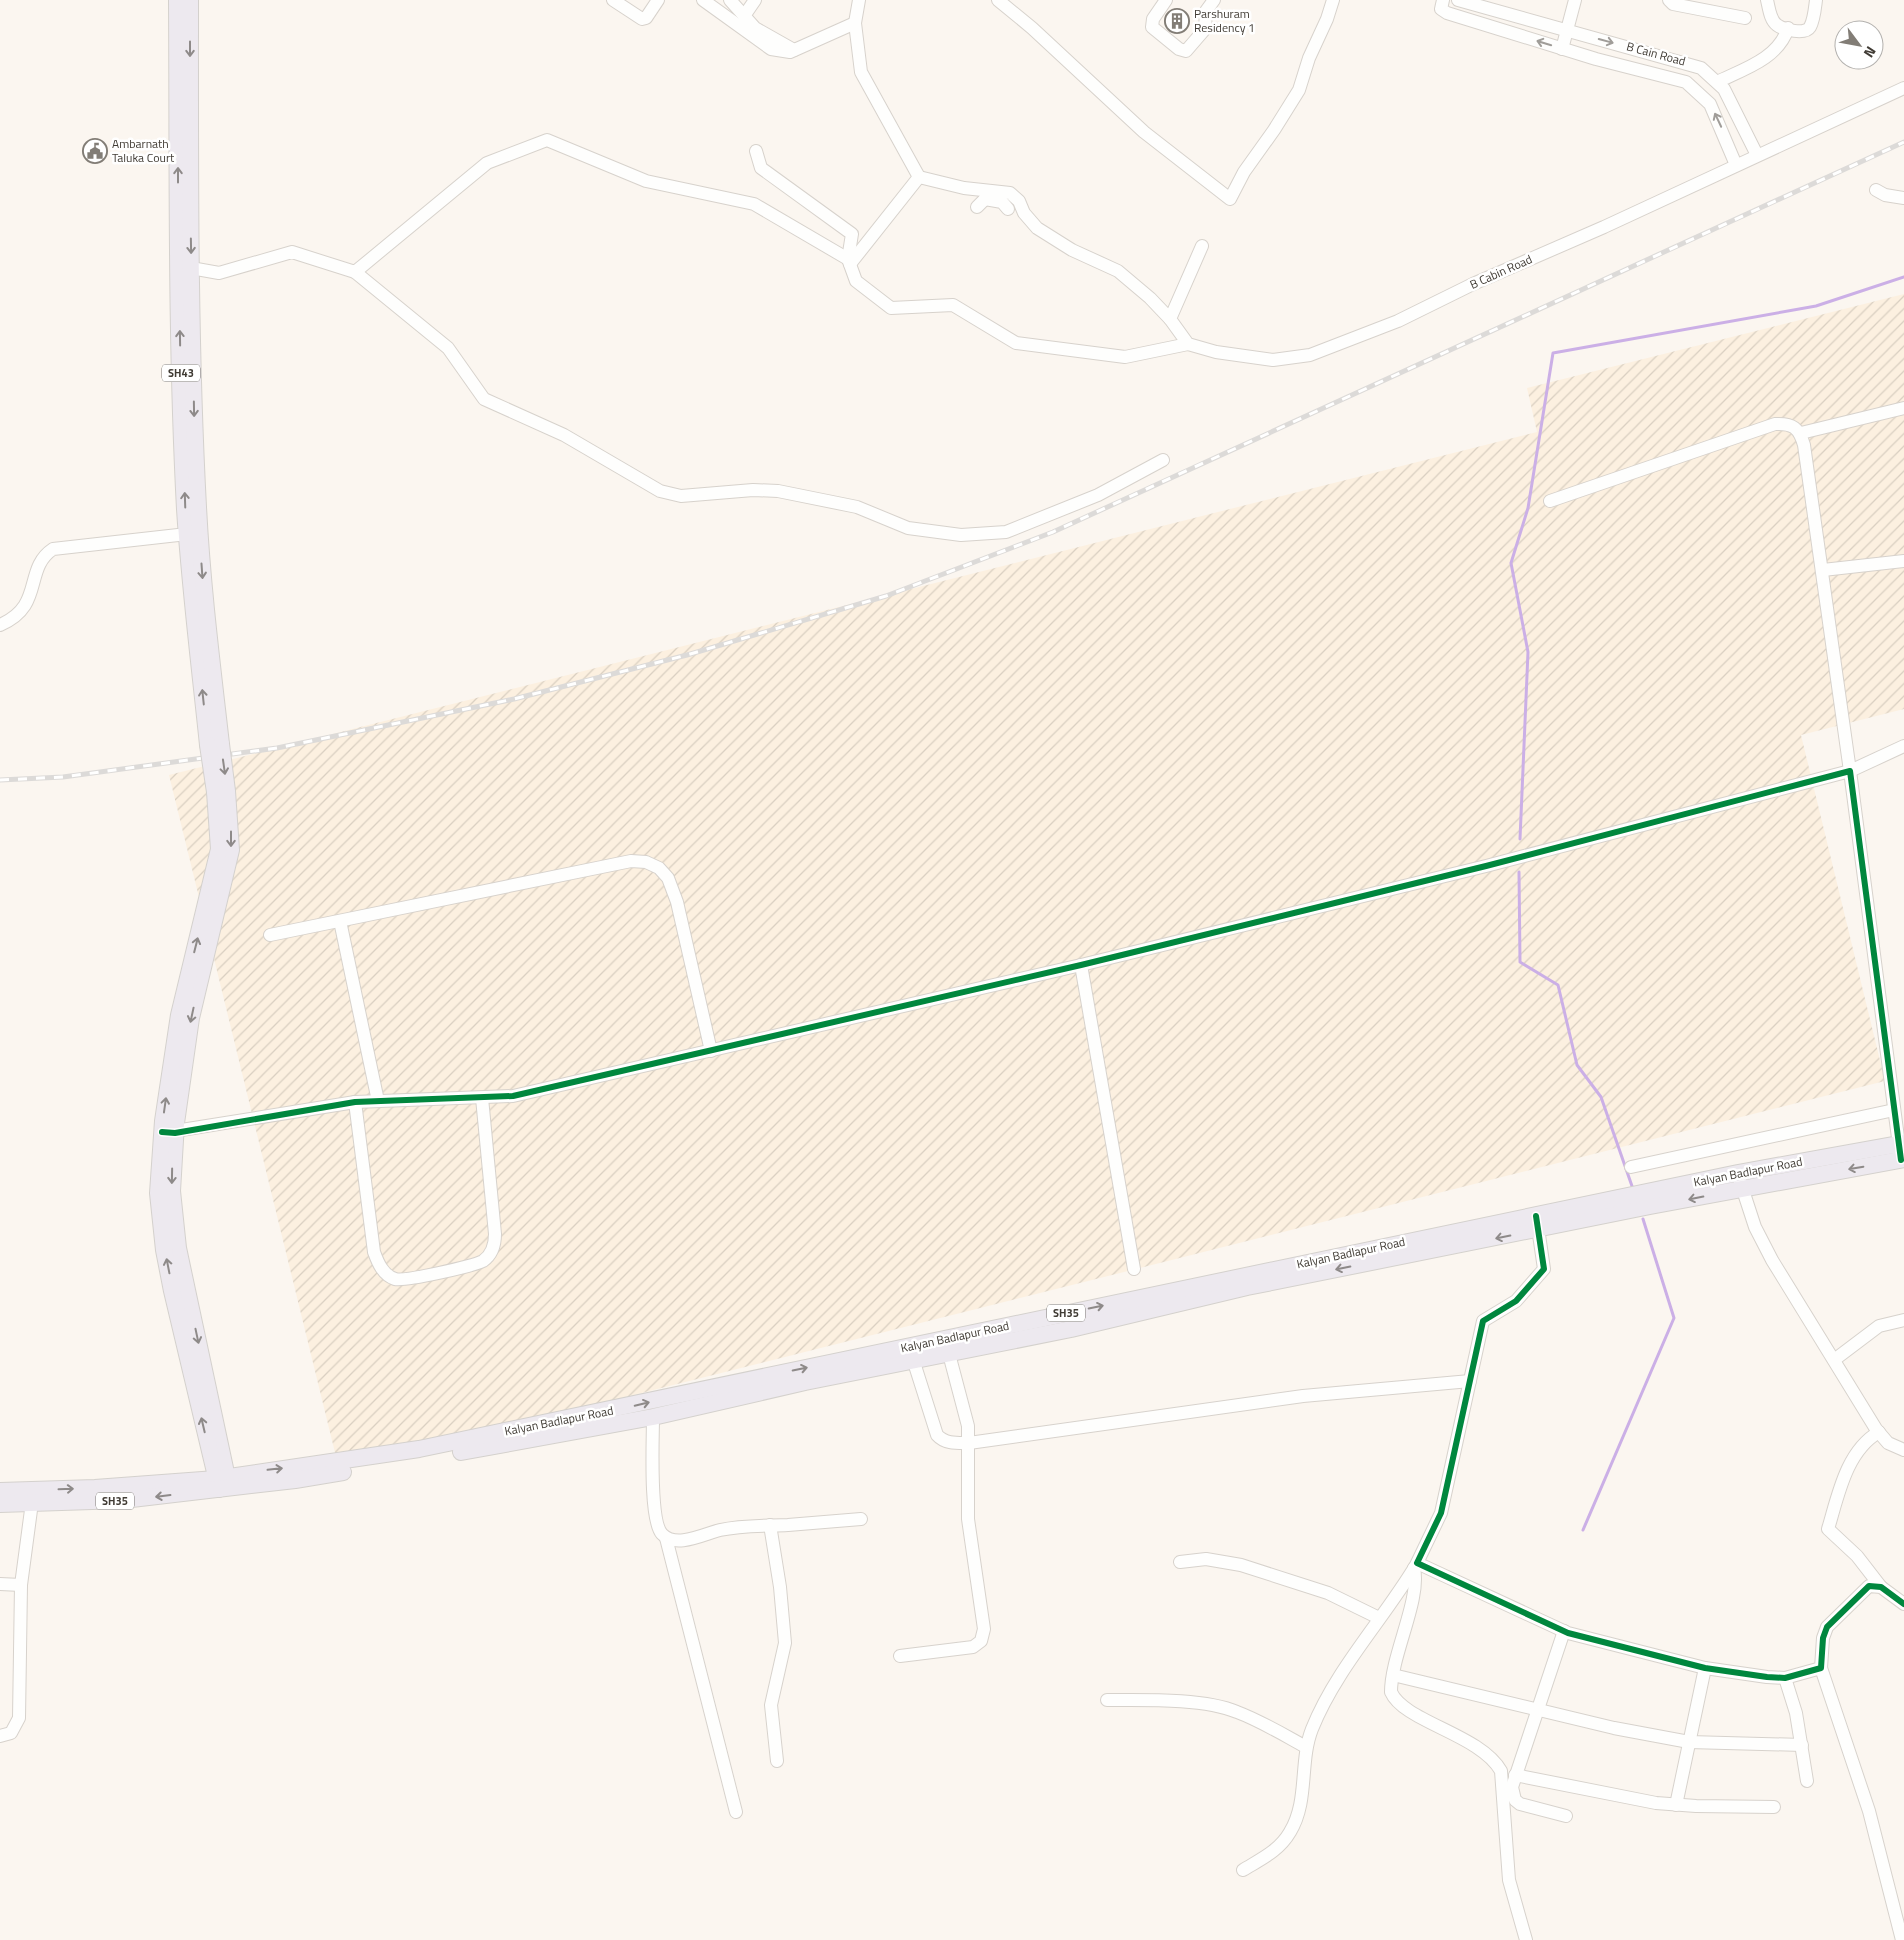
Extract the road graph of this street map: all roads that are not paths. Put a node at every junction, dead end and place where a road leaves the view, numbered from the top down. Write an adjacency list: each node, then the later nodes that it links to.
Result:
1 (177, 0): 38 (main road, SH43, one-way to 1)
2 (190, 0): 38 (main road, SH43, one-way to 38)
3 (613, 0): 4 (street)
4 (658, 0)
5 (703, 0): 25 (street)
6 (730, 0): 19 (street)
7 (754, 0): 19 (street)
8 (859, 0): 21 (street)
9 (998, 0): 12 (street)
10 (1166, 0): 11 (street)
11 (1214, 0)
12 (1332, 0)
13 (1443, 0): 24 (street, B Cain Road, one-way to 13)
14 (1458, 0): 23 (street, B Cain Road)
15 (1575, 0): 23 (street)
16 (1669, 0): 20 (street)
17 (1767, 0): 22 (street)
18 (1816, 0): 22 (street)
19 (744, 16): 25 (street)
20 (1745, 18)
21 (855, 23): 25 (street); 31 (street)
22 (1788, 28): 26 (street)
23 (1567, 31): 24 (street); 26 (street, B Cain Road, one-way to 26)
24 (1562, 49): 30 (street, B Cain Road, one-way to 24)
25 (794, 51)
26 (1718, 82): 29 (street, B Cain Road)
27 (1904, 88): 29 (street, B Cabin Road)
28 (756, 151): 37 (street)
29 (1757, 155): 30 (street, B Cabin Road)
30 (1736, 165): 41 (street, B Cabin Road)
31 (919, 177): 34 (street); 37 (street)
32 (1876, 190): 33 (street)
33 (1904, 198)
34 (985, 199): 35 (street); 40 (street)
35 (1008, 210)
36 (1202, 246): 40 (street)
37 (849, 261): 39 (street); 41 (street)
38 (185, 268): 39 (street); 46 (main road, SH43, one-way to 38); 50 (main road, SH43, one-way to 50)
39 (356, 272): 44 (street)
40 (1170, 319): 41 (street)
41 (1188, 344)
42 (1904, 408): 43 (street)
43 (1801, 433): 45 (street); 48 (street)
44 (1163, 460)
45 (1550, 501)
46 (187, 534): 49 (street); 50 (main road, SH43, one-way to 46)
47 (1904, 561): 48 (street)
48 (1823, 570): 52 (street)
49 (0, 625)
50 (214, 745): 61 (main road, SH43, bridge)
51 (1904, 746): 52 (street)
52 (1850, 771): 55 (street); 60 (street)
53 (340, 921): 54 (street); 56 (street); 58 (street)
54 (270, 935)
55 (1080, 965): 56 (street); 69 (street)
56 (711, 1051): 57 (street)
57 (482, 1098): 58 (street); 59 (street)
58 (378, 1101): 59 (street)
59 (355, 1102): 61 (street)
60 (1894, 1110): 62 (street); 64 (street)
61 (168, 1132): 81 (main road, SH43)
62 (1901, 1143): 63 (street); 65 (main road, Kalyan Badlapur Road / SH35)
63 (1903, 1160): 66 (main road, Kalyan Badlapur Road / SH35, one-way to 66)
64 (1631, 1167)
65 (1738, 1172): 66 (street); 67 (main road, Kalyan Badlapur Road / SH35)
66 (1742, 1189): 67 (main road, Kalyan Badlapur Road / SH35, one-way to 67); 74 (street)
67 (1648, 1200): 68 (main road, Kalyan Badlapur Road / SH35)
68 (1537, 1223): 71 (main road, Kalyan Badlapur Road / SH35); 75 (street)
69 (1134, 1269)
70 (1904, 1320): 74 (street)
71 (1032, 1329): 72 (main road, Kalyan Badlapur Road / SH35); 73 (main road, Kalyan Badlapur Road / SH35)
72 (911, 1353): 73 (main road, Kalyan Badlapur Road / SH35); 76 (main road, Kalyan Badlapur Road / SH35); 77 (main road, Kalyan Badlapur Road / SH35, one-way to 72); 79 (street)
73 (949, 1354): 79 (street)
74 (1834, 1360): 78 (street)
75 (1470, 1381): 79 (street); 89 (street)
76 (653, 1417): 77 (main road, Kalyan Badlapur Road / SH35); 87 (street)
77 (591, 1421): 81 (main road, Kalyan Badlapur Road / SH35)
78 (1879, 1432): 80 (street); 92 (street)
79 (969, 1443): 96 (street)
80 (1904, 1450)
81 (223, 1483): 83 (main road, Kalyan Badlapur Road / SH35)
82 (0, 1490): 83 (main road, Kalyan Badlapur Road / SH35)
83 (32, 1496): 84 (main road, Kalyan Badlapur Road / SH35); 91 (street)
84 (0, 1504)
85 (861, 1519): 86 (street)
86 (770, 1525): 87 (street); 107 (street)
87 (666, 1538): 112 (street)
88 (1180, 1562): 94 (street)
89 (1415, 1566): 94 (street); 95 (street); 99 (street)
90 (0, 1584): 91 (street)
91 (21, 1585): 103 (street)
92 (1881, 1587): 93 (street); 98 (street)
93 (1904, 1604)
94 (1379, 1618): 106 (street)
95 (1564, 1630): 97 (street); 102 (street)
96 (900, 1656)
97 (1705, 1668): 100 (street); 104 (street)
98 (1821, 1668): 100 (street); 116 (street)
99 (1392, 1675): 102 (street); 115 (street)
100 (1785, 1678): 105 (street)
101 (1107, 1700): 106 (street)
102 (1539, 1710): 104 (street); 108 (street)
103 (0, 1736)
104 (1689, 1742): 105 (street); 110 (street)
105 (1802, 1745): 109 (street)
106 (1306, 1747): 114 (street)
107 (777, 1761)
108 (1515, 1775): 110 (street); 113 (street)
109 (1807, 1782)
110 (1676, 1804): 111 (street)
111 (1774, 1806)
112 (736, 1812)
113 (1566, 1816)
114 (1243, 1870)
115 (1526, 1940)
116 (1902, 1940)

